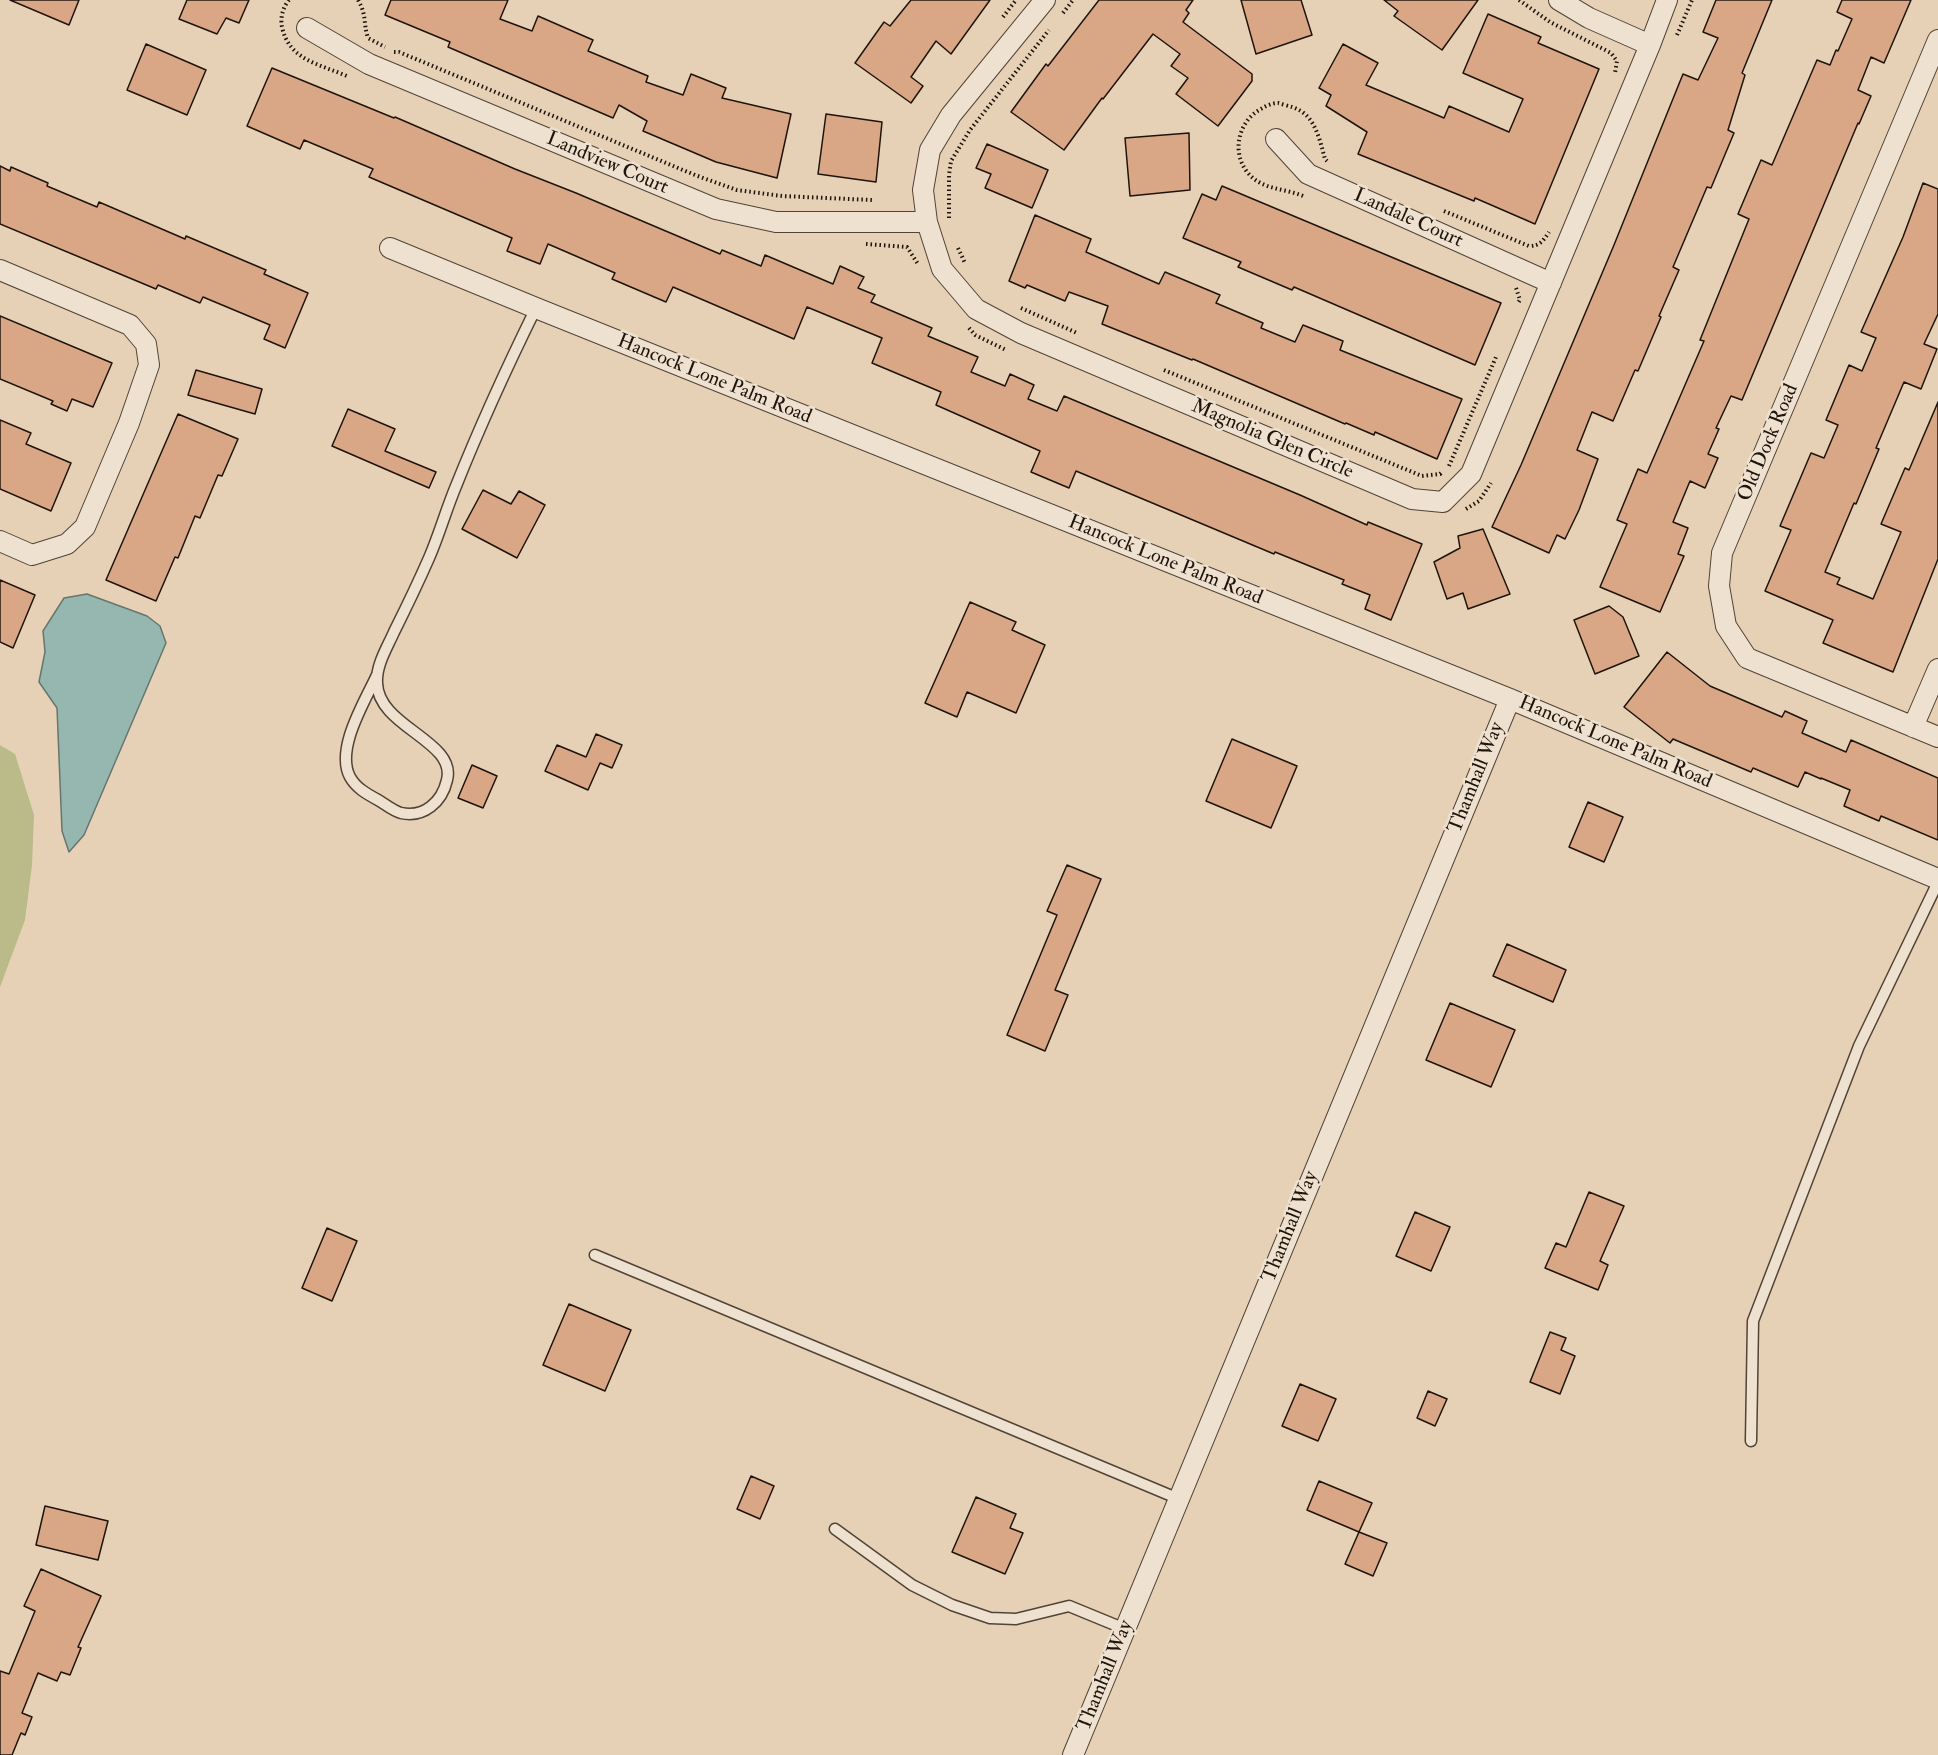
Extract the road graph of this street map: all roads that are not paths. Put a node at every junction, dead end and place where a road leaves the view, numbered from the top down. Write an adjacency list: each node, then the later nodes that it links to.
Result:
1 (1045, 0): 8 (street, Magnolia Glen Circle)
2 (1559, 0): 6 (street)
3 (1667, 0): 6 (street, Magnolia Glen Circle)
4 (307, 28): 8 (street, Landview Court)
5 (1938, 40): 17 (street, Old Dock Road)
6 (1650, 45): 11 (street, Magnolia Glen Circle)
7 (1276, 139): 11 (street, Landale Court)
8 (927, 222): 11 (street, Magnolia Glen Circle)
9 (390, 248): 12 (street, Hancock Lone Palm Road)
10 (0, 270): 13 (street)
11 (1551, 283)
12 (536, 308): 15 (lane); 16 (street, Hancock Lone Palm Road)
13 (0, 541)
14 (1938, 669): 17 (street)
15 (376, 675): 15 (lane)
16 (1510, 699): 19 (street, Hancock Lone Palm Road); 22 (street, Thamhall Way)
17 (1913, 727): 18 (street, Old Dock Road)
18 (1938, 737)
19 (1938, 881): 21 (lane)
20 (595, 1255): 22 (lane)
21 (1751, 1441)
22 (1179, 1498): 24 (street, Thamhall Way)
23 (836, 1529): 24 (lane)
24 (1125, 1629): 25 (street, Thamhall Way)
25 (1073, 1755)

